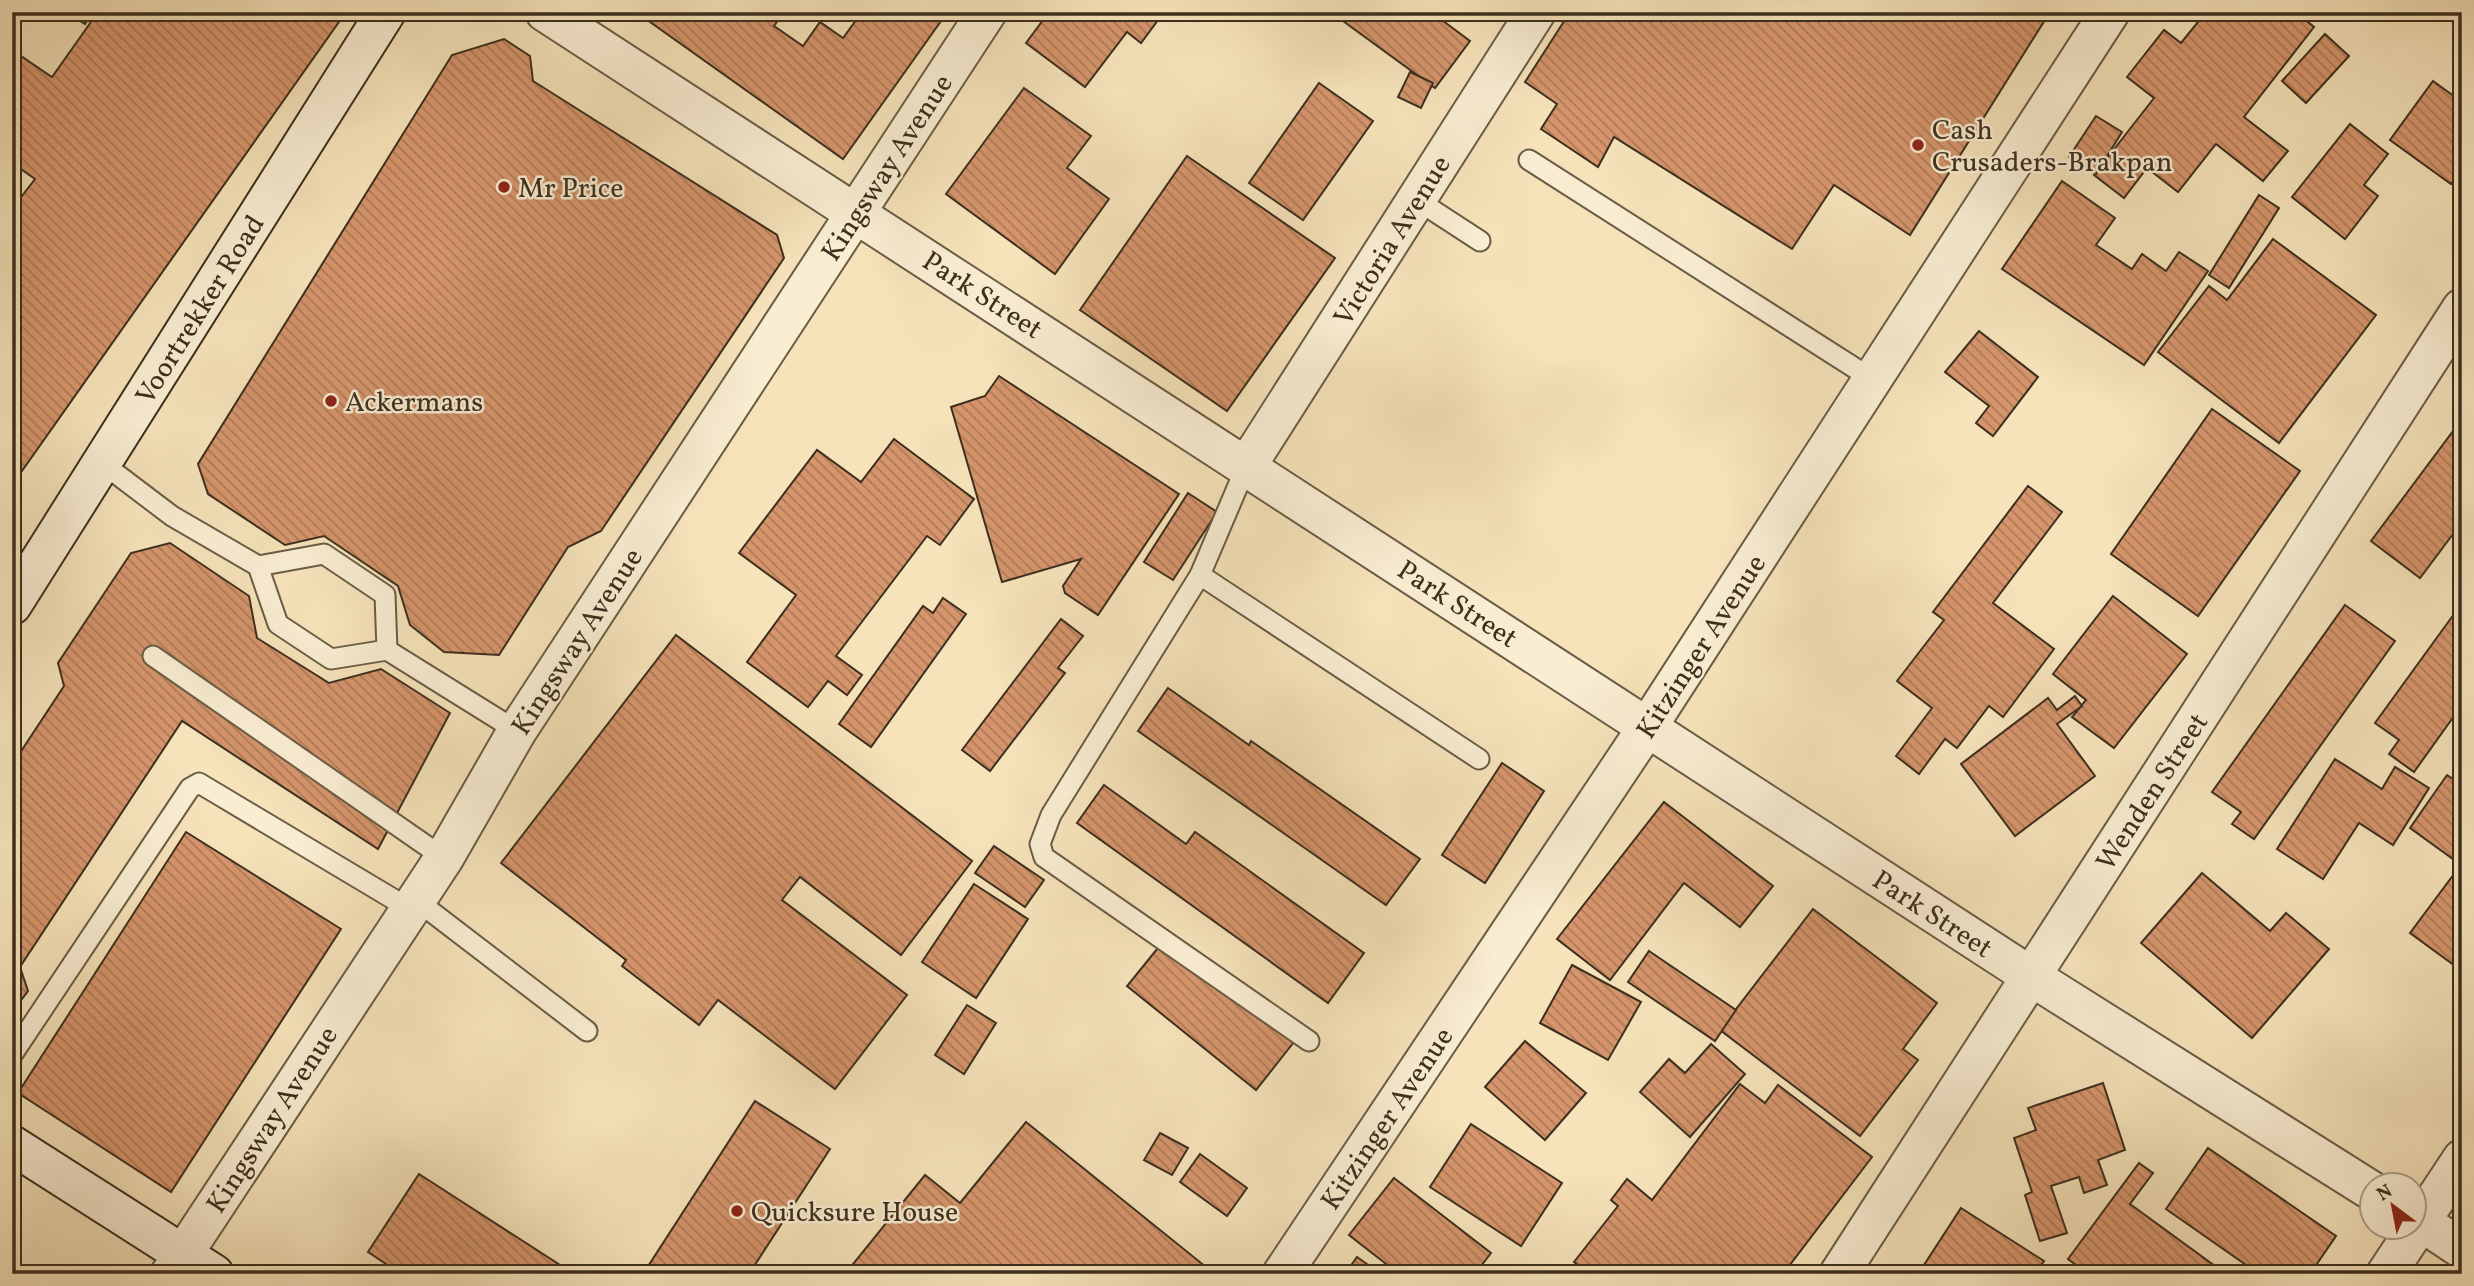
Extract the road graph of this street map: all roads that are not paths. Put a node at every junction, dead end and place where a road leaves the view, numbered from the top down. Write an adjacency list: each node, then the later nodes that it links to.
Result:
1 (386, 12): 12 (street, Voortrekker Road)
2 (545, 12): 8 (street, Park Street)
3 (987, 12): 8 (street, Kingsway Avenue)
4 (1536, 12): 7 (street, Victoria Avenue)
5 (2110, 12): 11 (street, Kitzinger Avenue)
6 (1529, 160): 11 (lane)
7 (1416, 200): 9 (lane); 13 (street, Victoria Avenue)
8 (857, 212): 13 (street, Park Street); 20 (street, Kingsway Avenue)
9 (1480, 241)
10 (2462, 308): 24 (street, Wenden Street)
11 (1872, 379): 19 (street, Kitzinger Avenue)
12 (102, 463): 14 (lane); 16 (street, Voortrekker Road)
13 (1246, 467): 15 (lane); 19 (street, Park Street)
14 (258, 566): 17 (lane); 17 (lane)
15 (1200, 575): 21 (lane); 26 (lane)
16 (12, 605)
17 (387, 650): 20 (lane)
18 (153, 656): 22 (lane)
19 (1648, 726): 24 (street, Park Street); 36 (street, Kitzinger Avenue)
20 (517, 731): 22 (street, Kingsway Avenue)
21 (1479, 759)
22 (444, 858): 23 (street, Kingsway Avenue)
23 (413, 904): 25 (lane); 27 (lane); 35 (street, Kingsway Avenue)
24 (2032, 977): 30 (street, Park Street); 37 (street, Wenden Street)
25 (587, 1031)
26 (1309, 1041)
27 (12, 1055)
28 (12, 1145): 35 (street)
29 (2462, 1159): 31 (street)
30 (2358, 1182)
31 (2428, 1205)
32 (2428, 1226): 34 (street)
33 (2406, 1240): 38 (street)
34 (2462, 1249)
35 (189, 1267)
36 (1282, 1274)
37 (1839, 1274)
38 (2386, 1274)

